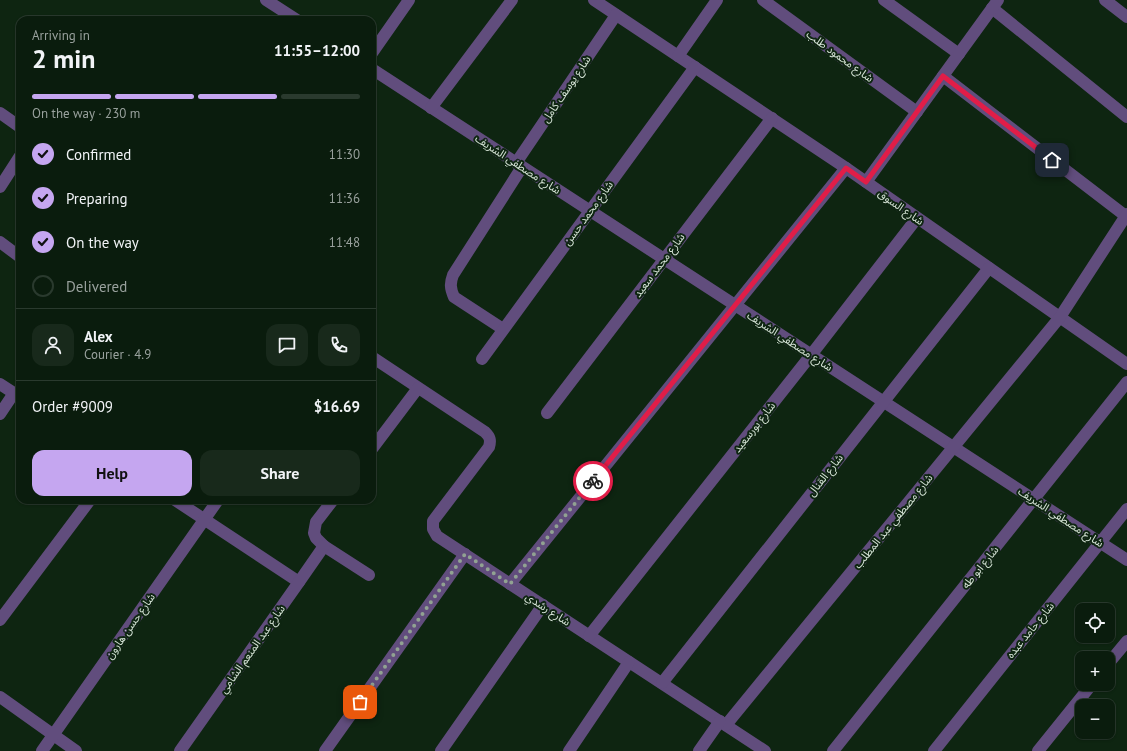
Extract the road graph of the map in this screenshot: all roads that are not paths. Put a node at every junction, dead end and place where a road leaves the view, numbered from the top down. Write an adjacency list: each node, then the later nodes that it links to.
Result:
1 (266, 0): 11 (street)
2 (409, 0): 13 (street)
3 (512, 0): 19 (street)
4 (594, 0): 10 (street, شارع السوق)
5 (717, 0): 15 (street)
6 (763, 0): 20 (street, شارع محمود طلب)
7 (884, 0): 14 (street)
8 (1105, 0): 12 (street)
9 (995, 4): 14 (street); 22 (street)
10 (616, 15): 15 (street, شارع السوق); 26 (street, شارع يوسف كامل)
11 (290, 16)
12 (1127, 17)
13 (376, 47)
14 (959, 54): 18 (street)
15 (678, 56): 16 (street, شارع السوق)
16 (695, 67): 23 (street, شارع السوق); 30 (street, شارع محمد حسن)
17 (376, 72): 19 (street, شارع مصطفي الشريف)
18 (943, 76): 20 (street); 31 (street)
19 (431, 108): 26 (street, شارع مصطفي الشريف)
20 (917, 112): 28 (street)
21 (0, 113): 24 (street)
22 (1127, 117)
23 (772, 118): 27 (street, شارع السوق); 35 (street, شارع محمد سعيد)
24 (16, 124)
25 (16, 162): 29 (street)
26 (519, 165): 30 (street, شارع مصطفي الشريف); 39 (street, شارع يوسف كامل)
27 (846, 168): 28 (street, شارع السوق); 37 (street)
28 (866, 182): 32 (street, شارع السوق)
29 (0, 187)
30 (590, 211): 35 (street, شارع مصطفي الشريف); 39 (street, شارع محمد حسن)
31 (1126, 215): 38 (street, شارع مصطفي عبد المطلب)
32 (917, 218): 36 (street, شارع السوق); 40 (street, شارع بورسعيد)
33 (0, 242): 34 (street)
34 (16, 253)
35 (664, 259): 37 (street, شارع مصطفي الشريف); 50 (street, شارع محمد سعيد)
36 (989, 268): 38 (street, شارع السوق); 49 (street, شارع القنال)
37 (735, 305): 40 (street, شارع مصطفي الشريف); 67 (street)
38 (1060, 317): 43 (street, شارع السوق); 53 (street, شارع مصطفي عبد المطلب)
39 (503, 329): 41 (street, شارع محمد حسن)
40 (811, 354): 49 (street, شارع مصطفي الشريف); 70 (street, شارع بورسعيد)
41 (482, 359)
42 (376, 360): 46 (street)
43 (1127, 364)
44 (1127, 382): 54 (street, شارع ابو طه)
45 (0, 384): 47 (street)
46 (418, 388): 52 (street); 63 (street, شارع رشدي)
47 (16, 394)
48 (16, 396): 51 (street)
49 (884, 402): 53 (street, شارع مصطفي الشريف); 74 (street, شارع القنال)
50 (547, 412)
51 (0, 414)
52 (376, 443)
53 (954, 447): 54 (street, شارع مصطفي الشريف); 77 (street, شارع مصطفي عبد المطلب)
54 (1034, 499): 61 (street, شارع مصطفي الشريف); 87 (street, شارع ابو طه)
55 (87, 504): 69 (street)
56 (181, 504): 60 (street)
57 (215, 504): 60 (street, شارع حسن هارون)
58 (330, 504): 62 (street)
59 (1127, 509): 61 (street, شارع حامد عبده)
60 (204, 519): 66 (street); 78 (street, شارع حسن هارون)
61 (1100, 543): 64 (street, شارع مصطفي الشريف); 88 (street, شارع حامد عبده)
62 (324, 546): 65 (street); 66 (street, شارع عبد المنعم الشامي)
63 (465, 554): 67 (street, شارع رشدي); 82 (street)
64 (1127, 560)
65 (369, 575)
66 (299, 582): 81 (street, شارع عبد المنعم الشامي)
67 (510, 584): 68 (street, شارع رشدي)
68 (543, 605): 70 (street, شارع رشدي); 83 (street)
69 (0, 620)
70 (589, 636): 73 (street, شارع رشدي)
71 (1127, 641): 72 (street)
72 (1115, 656)
73 (629, 662): 74 (street, شارع رشدي); 84 (street)
74 (662, 683): 77 (street, شارع رشدي)
75 (1086, 691): 89 (street)
76 (0, 697): 78 (street)
77 (723, 723): 85 (street, شارع مصطفي عبد المطلب); 86 (street, شارع رشدي)
78 (53, 735): 79 (street, شارع حسن هارون); 80 (street)
79 (42, 751)
80 (76, 751)
81 (180, 751)
82 (325, 751)
83 (441, 751)
84 (569, 751)
85 (699, 751)
86 (765, 751)
87 (833, 751)
88 (934, 751)
89 (1038, 751)

